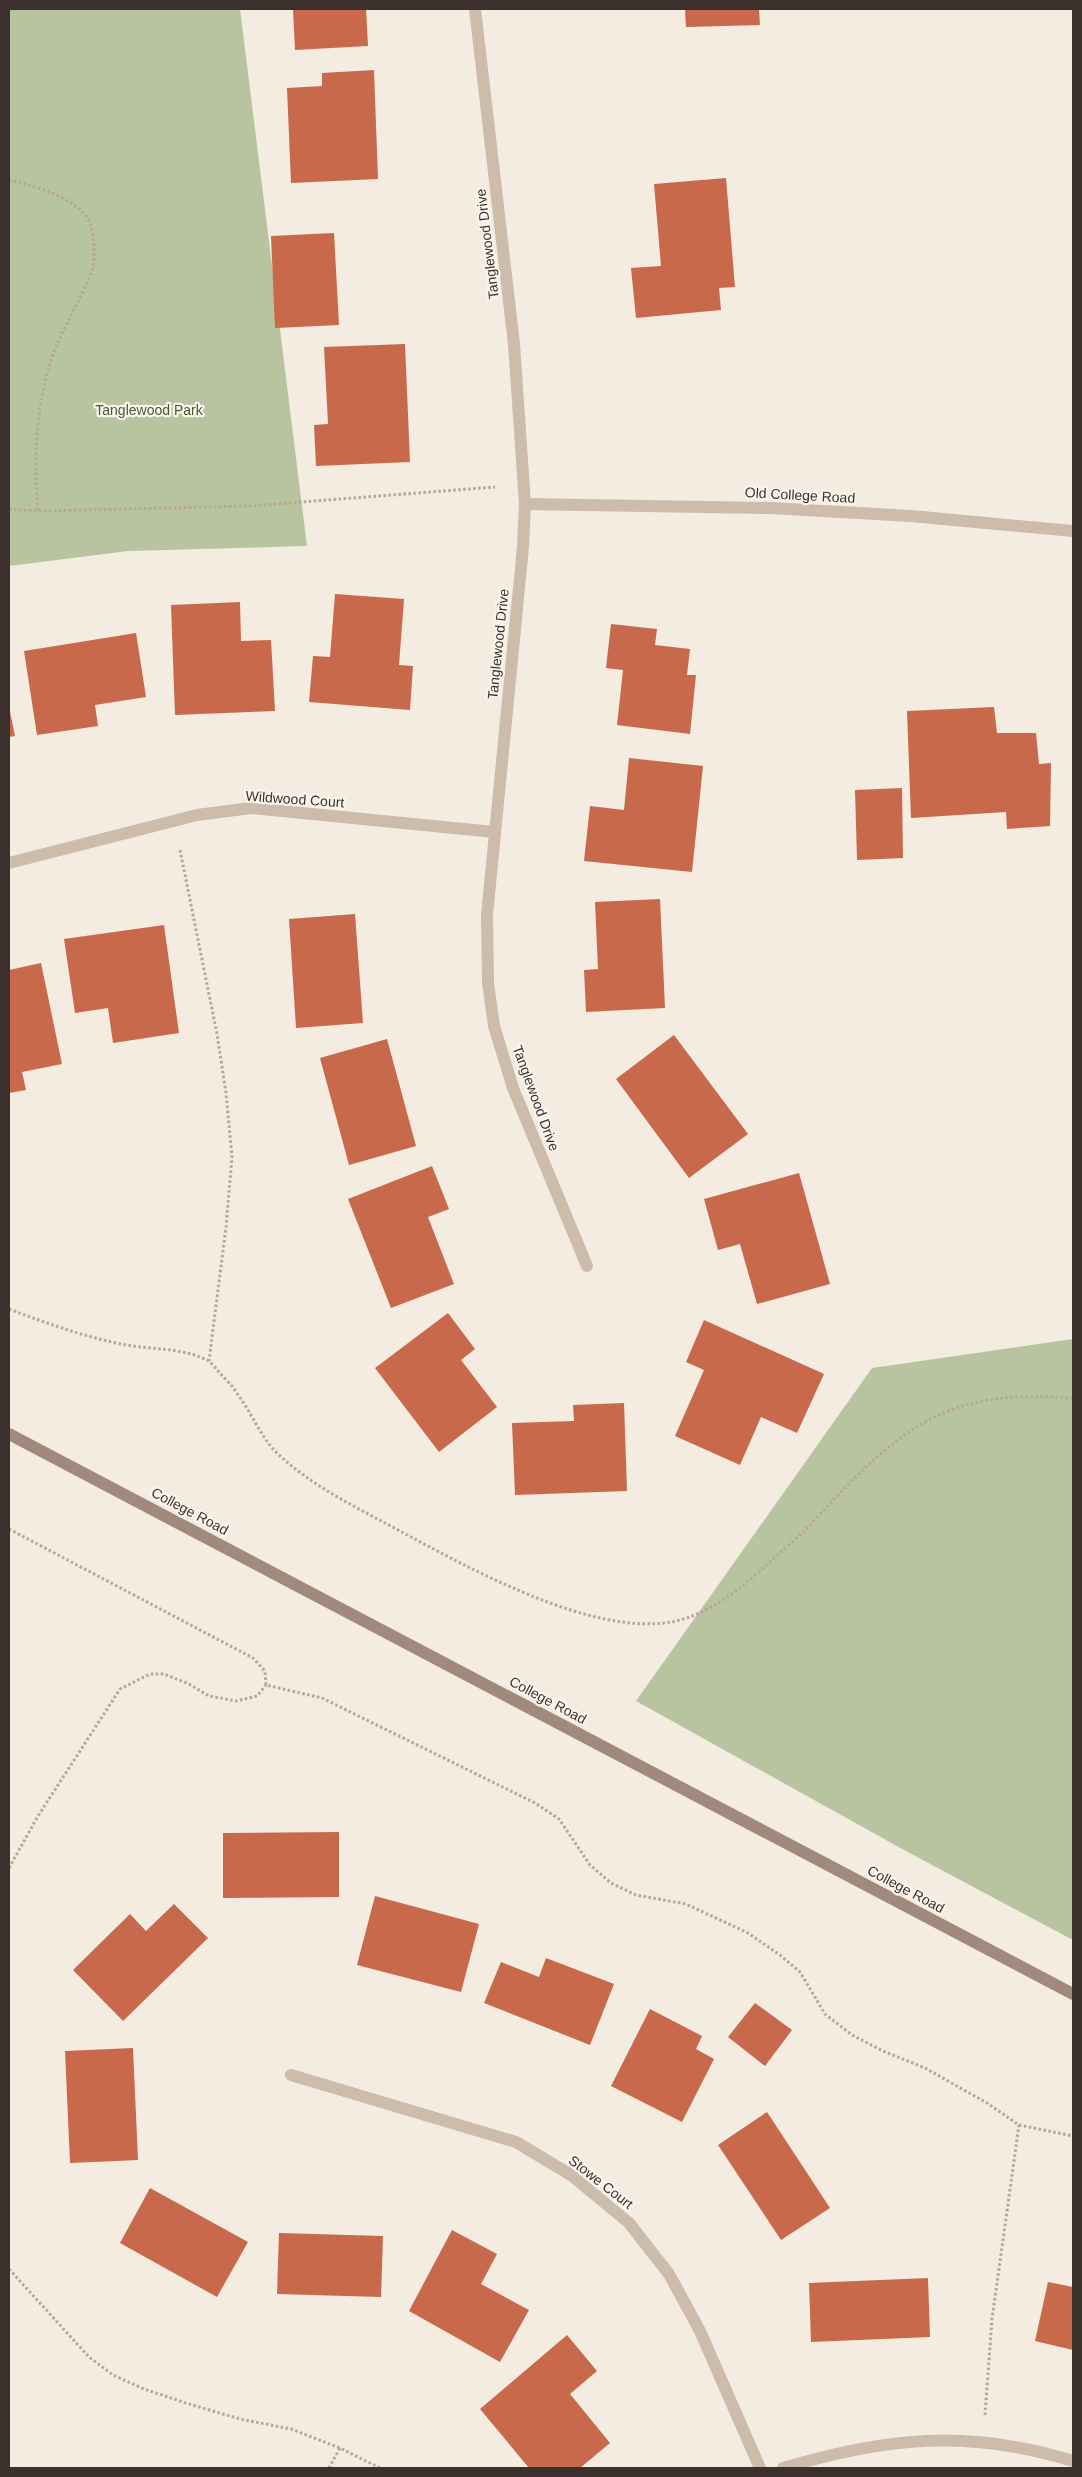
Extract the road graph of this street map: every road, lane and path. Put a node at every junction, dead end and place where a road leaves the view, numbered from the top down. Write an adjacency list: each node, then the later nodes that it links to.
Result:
1 (475, 9): 3 (street, Tanglewood Drive)
2 (9, 180): 6 (path)
3 (524, 484): 4 (street, Tanglewood Drive); 6 (path)
4 (524, 504): 7 (street, Old College Road); 9 (street, Tanglewood Drive)
5 (9, 509): 6 (path)
6 (38, 511)
7 (1073, 531)
8 (174, 820): 9 (street, Wildwood Court); 10 (street, Wildwood Court); 13 (path)
9 (494, 832): 11 (street, Tanglewood Drive)
10 (9, 863)
11 (586, 1266)
12 (9, 1309): 13 (path)
13 (209, 1361): 14 (path)
14 (1073, 1398)
15 (9, 1434): 19 (main road, College Road)
16 (9, 1529): 17 (path)
17 (266, 1685): 18 (path); 21 (path)
18 (9, 1868)
19 (1073, 1994)
20 (292, 2075): 29 (street, Stowe Court)
21 (1020, 2125): 22 (path); 24 (path)
22 (1073, 2136)
23 (9, 2269): 25 (path)
24 (983, 2442): 26 (street); 30 (street)
25 (340, 2448): 27 (path); 28 (path)
26 (1073, 2461)
27 (329, 2468)
28 (380, 2468)
29 (760, 2468)
30 (783, 2468)

